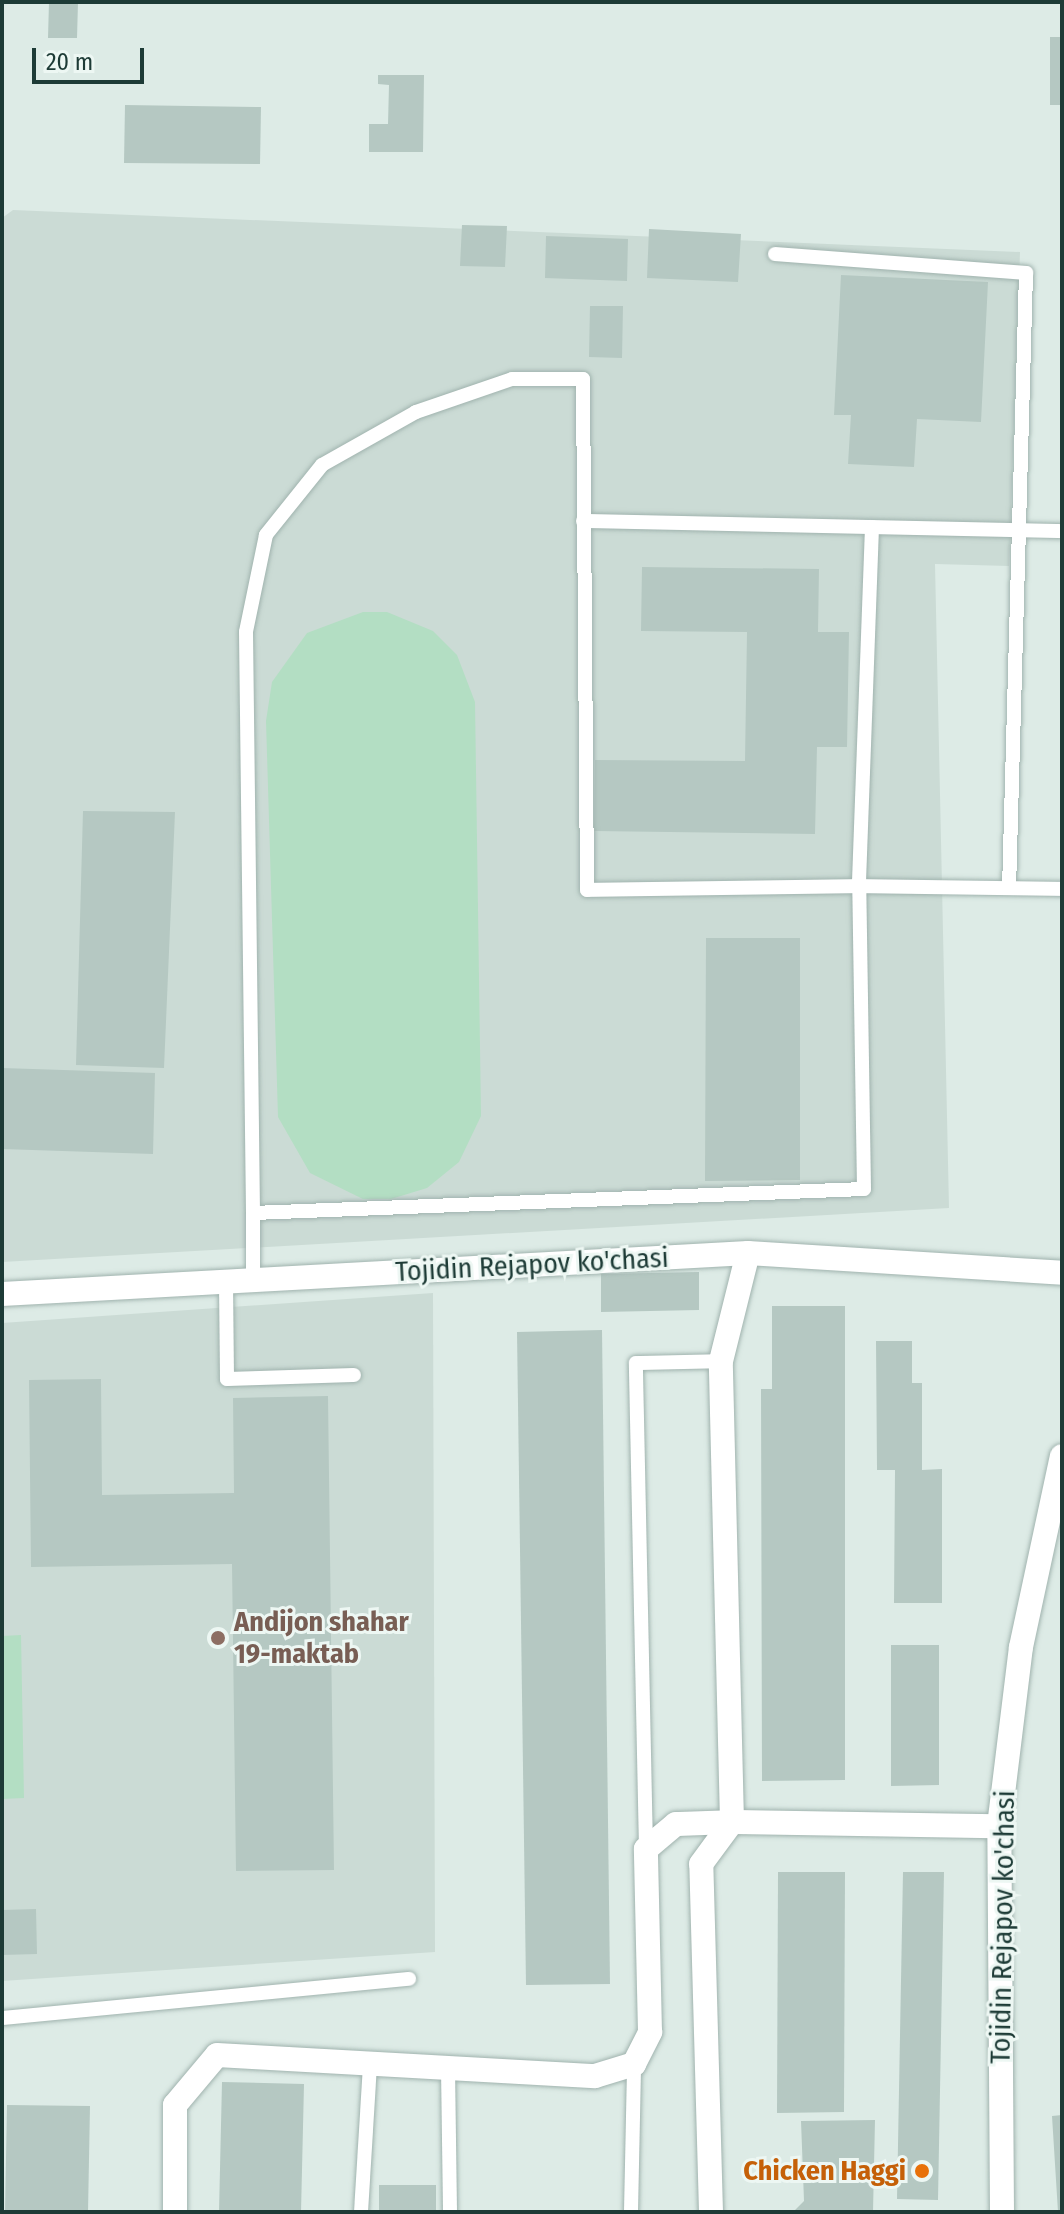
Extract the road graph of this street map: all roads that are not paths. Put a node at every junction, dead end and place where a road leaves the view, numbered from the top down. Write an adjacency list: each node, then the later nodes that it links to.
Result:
1 (775, 254): 4 (lane)
2 (583, 521): 3 (lane); 6 (lane); 9 (lane)
3 (872, 527): 4 (lane); 6 (lane)
4 (1013, 529): 5 (lane); 7 (lane)
5 (1062, 531)
6 (859, 886): 7 (lane); 9 (lane)
7 (1009, 888): 8 (lane)
8 (1062, 889)
9 (253, 1213): 12 (lane)
10 (748, 1253): 11 (street, Tojidin Rejapov ko'chasi); 12 (street, Tojidin Rejapov ko'chasi); 15 (street)
11 (1062, 1273)
12 (253, 1280): 13 (street, Tojidin Rejapov ko'chasi)
13 (226, 1282): 14 (street, Tojidin Rejapov ko'chasi); 16 (lane)
14 (2, 1294)
15 (721, 1361): 18 (street); 20 (lane)
16 (354, 1375)
17 (1062, 1459): 19 (street, Tojidin Rejapov ko'chasi)
18 (732, 1822): 19 (street); 20 (street); 30 (street)
19 (999, 1826): 31 (street, Tojidin Rejapov ko'chasi)
20 (646, 1849): 24 (street)
21 (409, 1979): 22 (lane)
22 (2, 2018)
23 (370, 2063): 25 (street); 26 (street); 27 (lane)
24 (634, 2064): 25 (street); 29 (lane)
25 (448, 2068): 28 (lane)
26 (175, 2212)
27 (361, 2212)
28 (450, 2212)
29 (631, 2212)
30 (711, 2212)
31 (1002, 2212)

